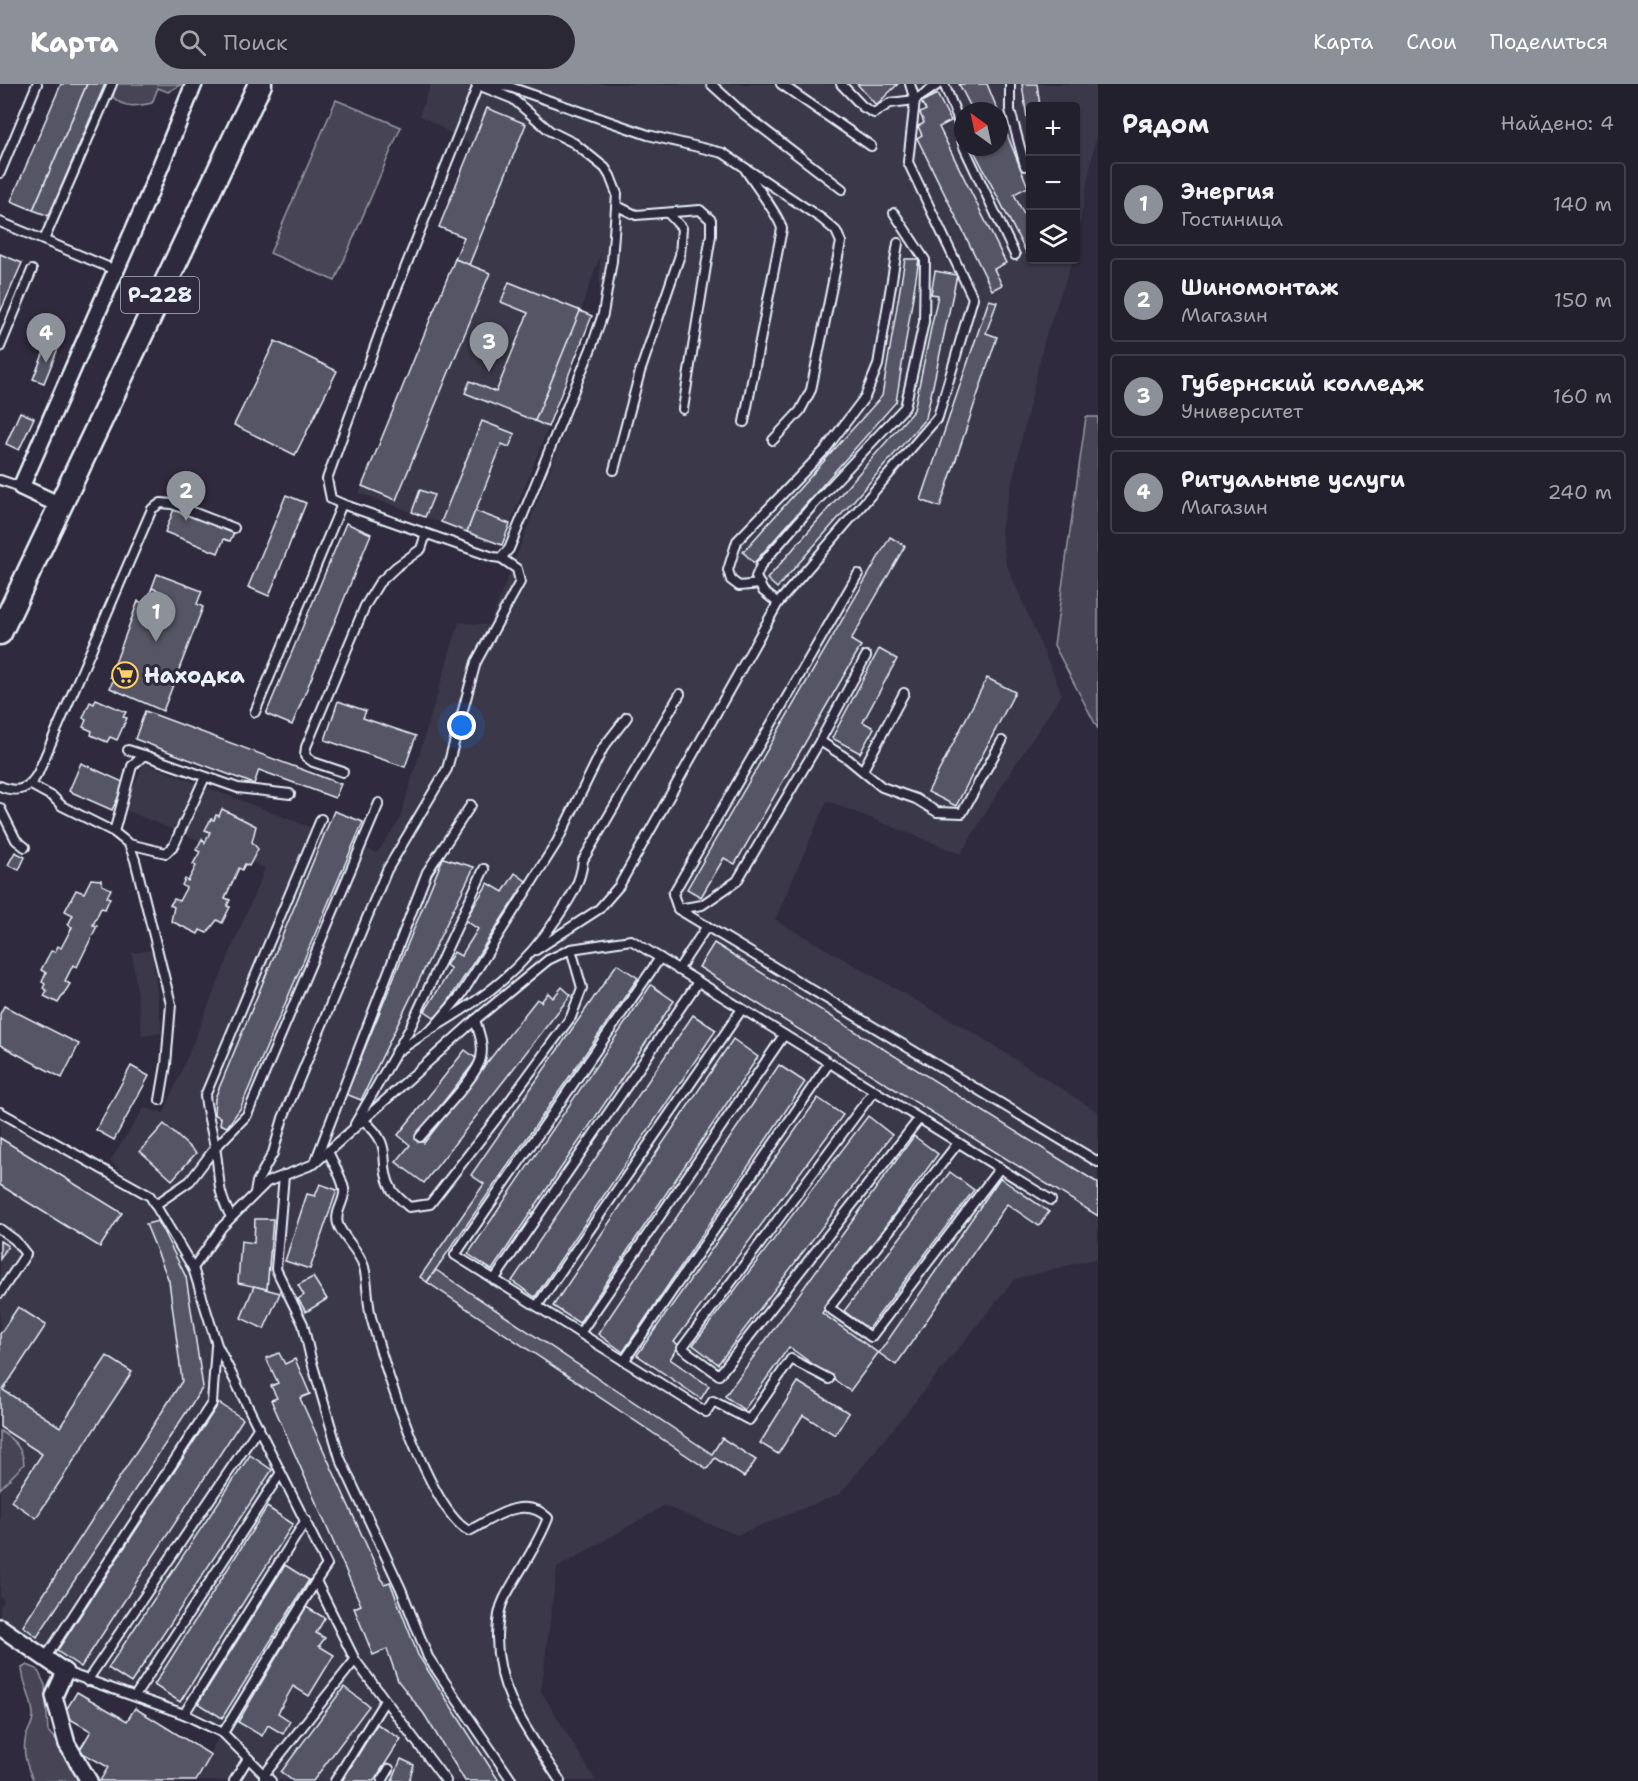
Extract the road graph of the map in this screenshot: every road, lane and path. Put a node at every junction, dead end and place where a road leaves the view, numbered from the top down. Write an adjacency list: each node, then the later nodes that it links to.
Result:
1 (37, 84): 18 (lane)
2 (112, 84): 24 (lane)
3 (194, 84): 28 (street)
4 (260, 84): 37 (main road, Р-228)
5 (477, 84): 16 (lane); 20 (lane); 36 (lane)
6 (711, 84): 19 (lane)
7 (781, 84): 14 (lane)
8 (841, 84): 12 (lane)
9 (910, 84): 12 (lane)
10 (942, 84): 12 (lane); 13 (lane)
11 (1010, 84): 17 (lane)
12 (915, 100): 43 (lane)
13 (954, 110)
14 (871, 146)
15 (968, 156): 26 (lane)
16 (743, 166): 31 (lane); 32 (lane)
17 (1024, 166)
18 (0, 173)
19 (842, 189)
20 (617, 206): 21 (lane); 40 (lane)
21 (668, 213): 30 (lane); 33 (lane)
22 (894, 213): 42 (lane)
23 (0, 222): 24 (lane)
24 (44, 240): 28 (lane)
25 (898, 243): 42 (lane)
26 (1015, 255)
27 (32, 270): 29 (lane)
28 (115, 270): 35 (street)
29 (0, 347)
30 (683, 409)
31 (744, 422)
32 (773, 440)
33 (614, 470)
34 (0, 480): 35 (lane)
35 (21, 487): 37 (street)
36 (342, 504): 39 (lane); 48 (lane)
37 (62, 506): 44 (main road, Р-228)
38 (234, 528): 57 (lane)
39 (426, 534): 40 (lane); 55 (lane)
40 (501, 558): 97 (lane)
41 (858, 573): 68 (lane)
42 (760, 584): 43 (lane)
43 (778, 603): 71 (lane)
44 (0, 633)
45 (866, 656): 50 (lane)
46 (903, 693): 54 (lane)
47 (680, 694): 71 (lane)
48 (255, 712)
49 (627, 717): 79 (lane)
50 (820, 741): 54 (lane); 68 (lane)
51 (1002, 741): 54 (lane)
52 (128, 750): 53 (lane)
53 (144, 755): 56 (lane); 64 (lane)
54 (863, 770)
55 (343, 772)
56 (205, 777): 59 (lane); 65 (lane)
57 (31, 785): 58 (lane); 64 (lane)
58 (0, 786)
59 (290, 794)
60 (379, 803): 91 (lane)
61 (471, 805): 94 (lane)
62 (1, 812): 66 (lane)
63 (321, 819): 91 (lane)
64 (114, 832): 65 (lane)
65 (129, 844): 84 (lane)
66 (26, 848)
67 (484, 869): 81 (lane)
68 (678, 909): 69 (lane)
69 (706, 926): 73 (lane); 93 (lane)
70 (571, 949): 72 (lane); 76 (lane); 86 (lane)
71 (536, 950): 74 (lane)
72 (660, 958): 73 (lane); 103 (lane)
73 (678, 970): 75 (lane)
74 (507, 978): 76 (lane); 79 (lane)
75 (698, 982): 77 (lane); 103 (lane)
76 (500, 1000): 78 (lane)
77 (742, 1009): 80 (lane); 105 (lane)
78 (475, 1020): 86 (lane); 89 (lane)
79 (433, 1028): 81 (lane)
80 (784, 1035): 82 (lane); 106 (lane)
81 (395, 1053): 88 (lane)
82 (829, 1063): 83 (lane); 108 (lane)
83 (874, 1091): 87 (lane); 87 (lane)
84 (160, 1100)
85 (0, 1112): 99 (lane)
86 (363, 1119): 88 (lane)
87 (920, 1119): 90 (lane)
88 (353, 1128): 92 (lane)
89 (420, 1137)
90 (958, 1143): 95 (lane); 95 (lane)
91 (215, 1148): 99 (lane); 100 (lane)
92 (328, 1151): 94 (lane); 133 (lane)
93 (1098, 1162)
94 (314, 1164): 96 (lane)
95 (1000, 1168): 98 (lane)
96 (284, 1175): 97 (lane); 132 (lane)
97 (255, 1194): 100 (lane)
98 (1051, 1200)
99 (155, 1204): 102 (lane)
100 (231, 1217): 102 (lane)
101 (0, 1229): 104 (lane)
102 (192, 1268): 107 (lane)
103 (494, 1280): 105 (lane)
104 (0, 1293)
105 (537, 1306): 106 (lane)
106 (580, 1333): 108 (lane)
107 (217, 1345): 110 (lane); 115 (lane)
108 (624, 1361): 109 (lane)
109 (829, 1379)
110 (259, 1427): 111 (lane); 118 (lane)
111 (280, 1474): 112 (lane); 119 (lane)
112 (306, 1520): 113 (lane); 121 (lane)
113 (316, 1581): 116 (lane); 122 (lane)
114 (0, 1627): 115 (street)
115 (45, 1657): 117 (street)
116 (356, 1660): 120 (lane); 125 (lane)
117 (65, 1672): 118 (lane); 126 (street)
118 (87, 1681): 119 (lane)
119 (135, 1695): 121 (lane)
120 (384, 1702): 129 (lane); 131 (lane)
121 (184, 1714): 122 (lane)
122 (223, 1733): 123 (lane)
123 (247, 1760): 125 (lane); 127 (lane)
124 (389, 1769): 130 (lane)
125 (264, 1778): 128 (lane)
126 (89, 1781)
127 (234, 1781)
128 (271, 1781)
129 (335, 1781)
130 (382, 1781)
131 (446, 1781)
132 (512, 1781)
133 (560, 1781)

